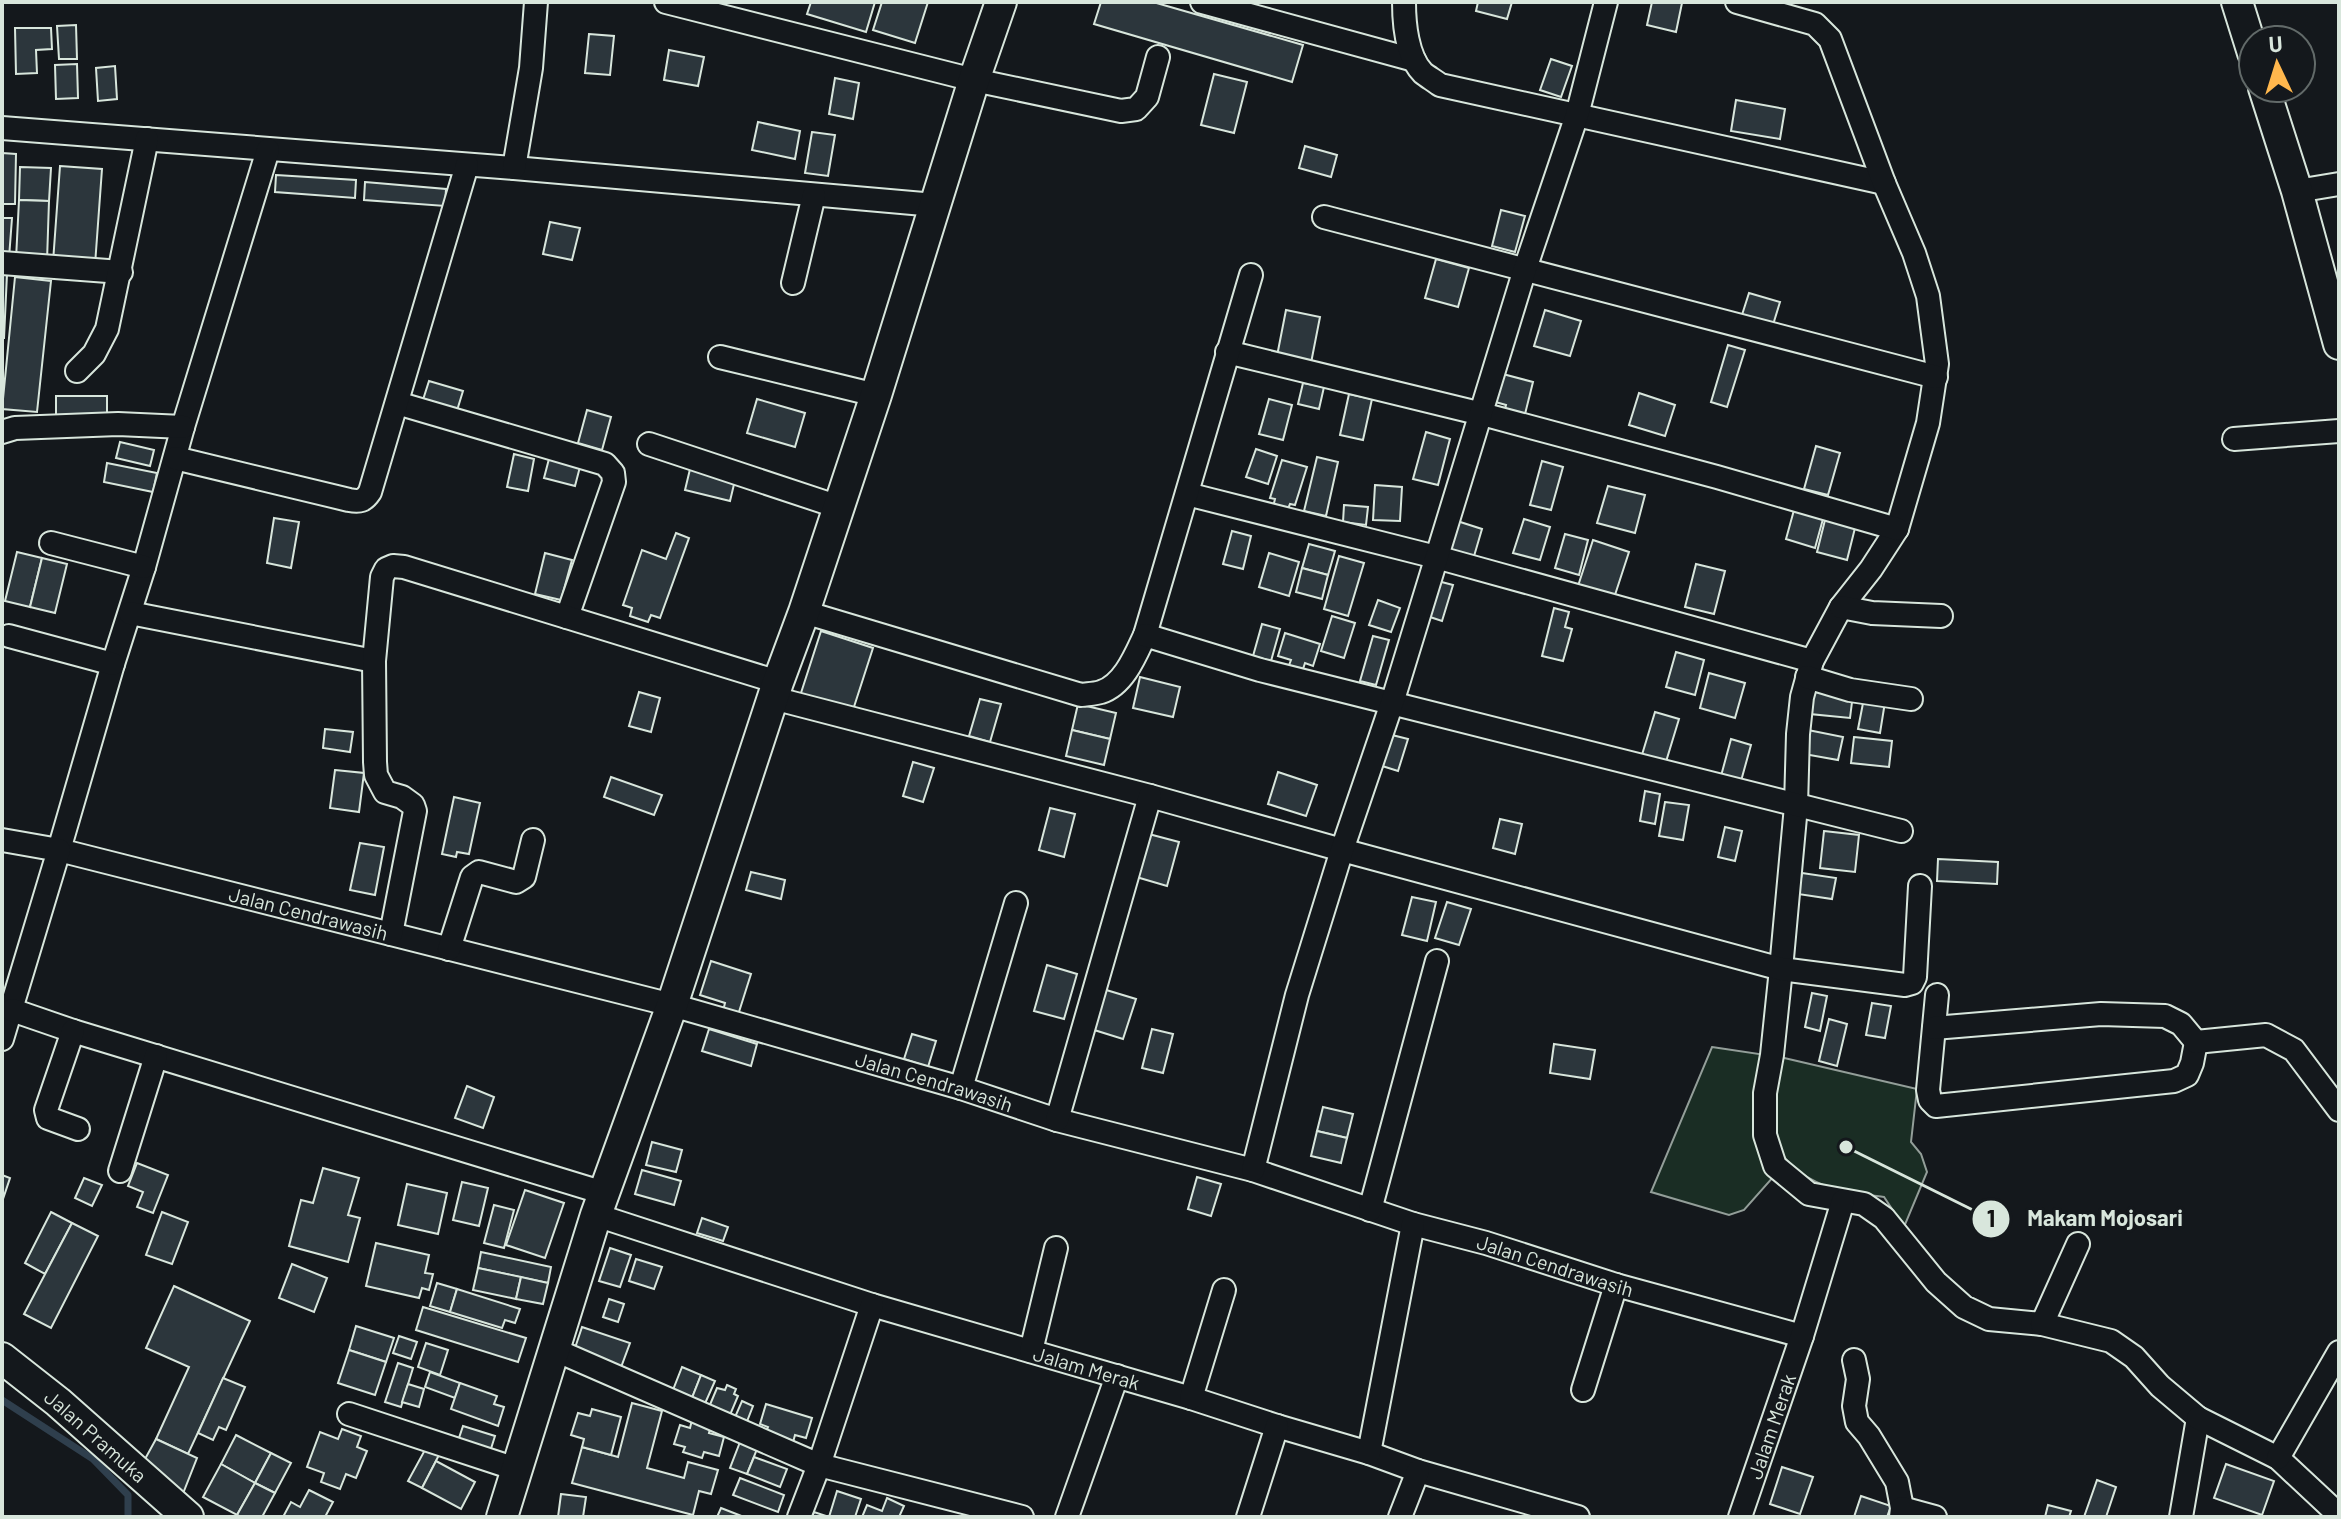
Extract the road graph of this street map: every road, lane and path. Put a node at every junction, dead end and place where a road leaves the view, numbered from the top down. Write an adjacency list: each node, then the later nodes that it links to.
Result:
1 (536, 2): 19 (street)
2 (667, 2): 12 (street)
3 (1001, 2): 12 (main road)
4 (1202, 2): 11 (street)
5 (1404, 2): 11 (street)
6 (1606, 2): 14 (street)
7 (1737, 2): 20 (street)
8 (2237, 2): 9 (main road)
9 (2244, 24)
10 (1158, 57): 12 (street)
11 (1414, 60): 14 (street)
12 (974, 80): 24 (main road)
13 (2269, 104): 22 (main road)
14 (1577, 115): 20 (street); 27 (street)
15 (2, 128): 16 (street)
16 (147, 139): 17 (street); 28 (street)
17 (268, 150): 18 (street); 39 (street)
18 (467, 165): 19 (street); 37 (street)
19 (514, 168): 23 (street)
20 (1884, 183): 35 (street)
21 (2339, 184): 22 (street)
22 (2297, 191): 31 (main road)
23 (814, 195): 24 (street); 30 (street)
24 (935, 205): 36 (main road)
25 (1324, 217): 27 (street)
26 (2, 263): 28 (street)
27 (1525, 269): 35 (street); 38 (street)
28 (121, 272): 34 (street)
29 (1251, 275): 32 (street)
30 (793, 283)
31 (2339, 344)
32 (1227, 352): 38 (street); 45 (street)
33 (720, 357): 36 (street)
34 (77, 371)
35 (1936, 377): 47 (street)
36 (876, 395): 46 (main road)
37 (397, 403): 44 (street); 55 (street)
38 (1482, 414): 47 (street); 49 (street)
39 (183, 427): 41 (street); 44 (street)
40 (2339, 431): 42 (street)
41 (2, 432)
42 (2234, 439)
43 (649, 444): 46 (street)
44 (175, 458): 50 (street)
45 (1187, 494): 49 (street); 56 (street)
46 (839, 507): 52 (main road)
47 (1897, 529): 51 (street)
48 (51, 543): 50 (street)
49 (1436, 557): 60 (street); 63 (street)
50 (144, 567): 53 (street)
51 (1841, 607): 54 (street); 60 (street)
52 (804, 612): 56 (street); 61 (main road)
53 (130, 613): 58 (street); 59 (street)
54 (1941, 616)
55 (567, 617): 58 (street); 61 (street)
56 (1145, 635): 63 (street)
57 (9, 636): 59 (street)
58 (374, 661): 73 (street)
59 (113, 664): 69 (street)
60 (1810, 669): 62 (street); 65 (street)
61 (776, 690): 64 (street); 78 (main road)
62 (1911, 699)
63 (1392, 703): 65 (street); 70 (street)
64 (1150, 796): 70 (street); 87 (street)
65 (1796, 806): 66 (street); 76 (street)
66 (1901, 831)
67 (2, 840): 69 (street, Jalan Cendrawasih)
68 (533, 840): 74 (street)
69 (59, 850): 73 (street, Jalan Cendrawasih); 79 (street)
70 (1342, 850): 76 (street); 89 (street)
71 (1920, 886): 76 (street)
72 (1016, 903): 85 (street)
73 (391, 934): 74 (street, Jalan Cendrawasih)
74 (449, 949): 78 (street, Jalan Cendrawasih)
75 (1437, 961): 93 (street)
76 (1781, 969): 91 (street)
77 (1937, 995): 80 (street)
78 (672, 1005): 85 (street, Jalan Cendrawasih); 92 (main road)
79 (12, 1010): 81 (street, Jalam Merak); 82 (street)
80 (1934, 1028): 83 (street); 83 (street)
81 (73, 1031): 84 (street, Jalam Merak); 88 (street)
82 (2, 1039)
83 (2196, 1042): 86 (street)
84 (156, 1056): 90 (street); 92 (street, Jalam Merak)
85 (961, 1088): 87 (street, Jalan Cendrawasih)
86 (2339, 1110)
87 (1057, 1120): 89 (street, Jalan Cendrawasih)
88 (78, 1129)
89 (1253, 1170): 93 (street, Jalan Cendrawasih)
90 (120, 1171)
91 (1843, 1201): 100 (street); 101 (street, Jalam Merak)
92 (600, 1204): 99 (street, Jalam Merak); 102 (main road)
93 (1370, 1210): 94 (street, Jalan Cendrawasih)
94 (1413, 1224): 97 (street, Jalan Cendrawasih); 113 (street)
95 (2078, 1244): 100 (street)
96 (1056, 1248): 103 (street)
97 (1616, 1285): 101 (street, Jalan Cendrawasih); 108 (street)
98 (1224, 1290): 109 (street)
99 (872, 1305): 103 (street, Jalam Merak); 115 (street)
100 (2042, 1324): 111 (street)
101 (1802, 1336): 128 (street, Jalam Merak)
102 (553, 1349): 115 (street); 116 (main road)
103 (1031, 1351): 107 (street, Jalam Merak)
104 (2339, 1352): 114 (street)
105 (2, 1358): 120 (main road, Jalan Pramuka)
106 (1854, 1360): 118 (street)
107 (1117, 1376): 109 (street, Jalam Merak); 124 (street)
108 (1583, 1390)
109 (1191, 1398): 112 (street, Jalam Merak)
110 (349, 1414): 116 (street)
111 (2198, 1418): 114 (street); 130 (street)
112 (1277, 1426): 113 (street, Jalam Merak); 125 (street)
113 (1369, 1453): 117 (street, Jalam Merak)
114 (2278, 1458): 119 (street)
115 (819, 1465): 122 (street); 123 (street)
116 (516, 1469): 121 (main road)
117 (1418, 1471): 126 (street); 127 (street, Jalam Merak)
118 (1901, 1512): 129 (street)
119 (2339, 1515)
120 (188, 1517)
121 (502, 1517)
122 (799, 1517)
123 (1022, 1517)
124 (1067, 1517)
125 (1248, 1517)
126 (1400, 1517)
127 (1578, 1517)
128 (1740, 1517)
129 (1935, 1517)
130 (2181, 1517)

